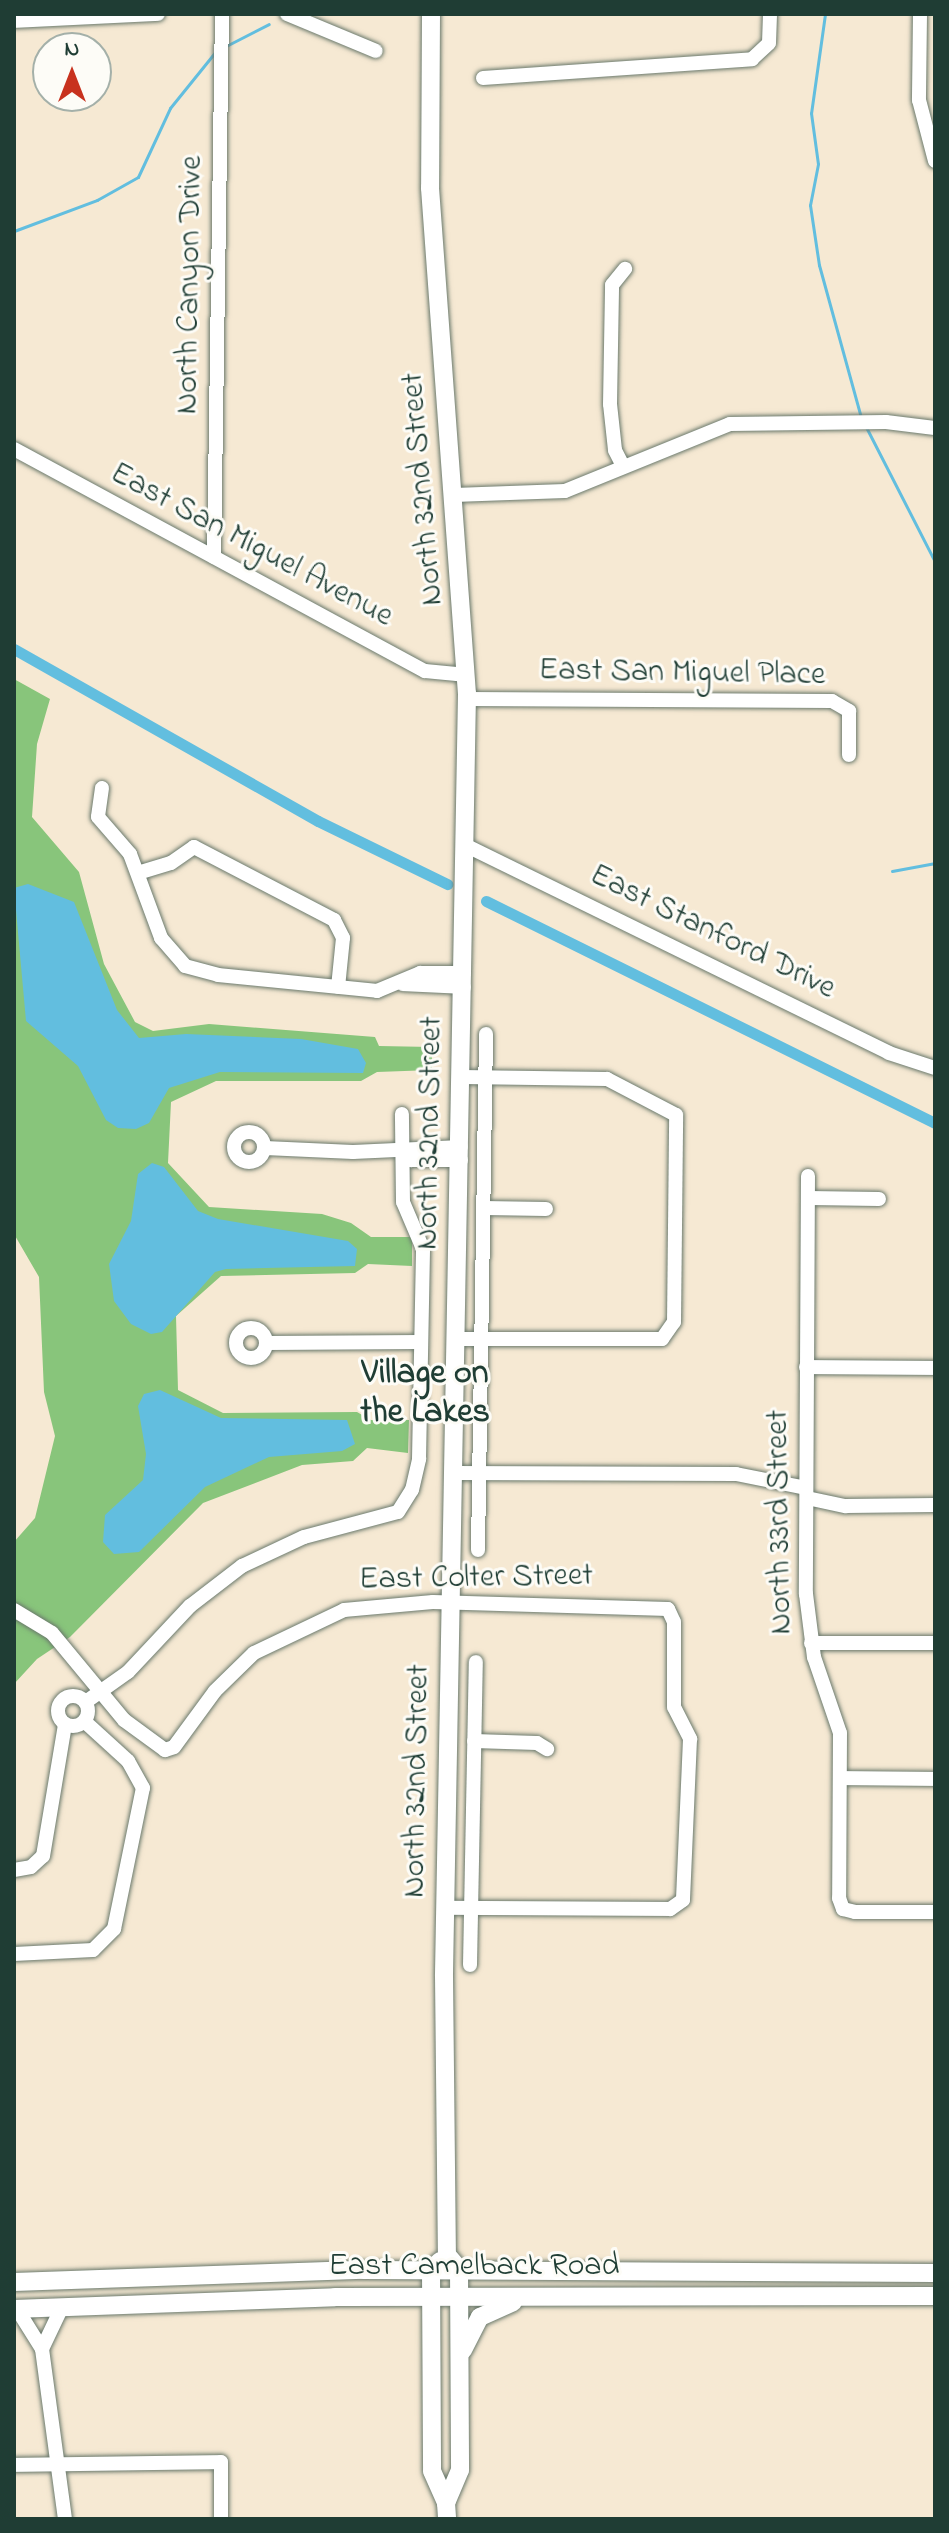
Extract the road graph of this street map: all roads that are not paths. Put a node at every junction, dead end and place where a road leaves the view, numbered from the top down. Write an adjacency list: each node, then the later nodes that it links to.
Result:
1 (158, 14): 7 (street)
2 (222, 14): 16 (street, North Canyon Drive)
3 (287, 14): 8 (street)
4 (431, 14): 15 (main road, North 32nd Street)
5 (770, 14): 9 (street)
6 (920, 14): 10 (street)
7 (14, 21)
8 (376, 51)
9 (483, 78)
10 (935, 161)
11 (625, 269): 14 (street)
12 (935, 428): 14 (street)
13 (14, 449): 16 (street, East San Miguel Avenue)
14 (623, 466): 15 (street)
15 (454, 495): 17 (main road, North 32nd Street)
16 (214, 557): 17 (street, East San Miguel Avenue)
17 (467, 675): 18 (main road, North 32nd Street)
18 (467, 699): 19 (street, East San Miguel Place); 21 (main road, North 32nd Street)
19 (849, 755)
20 (102, 788): 22 (street)
21 (465, 845): 23 (main road, North 32nd Street); 26 (street, East Stanford Drive)
22 (141, 872): 24 (street); 24 (street)
23 (464, 980): 24 (street); 27 (main road, North 32nd Street)
24 (338, 987)
25 (486, 1034): 28 (street, North 32nd Street)
26 (935, 1068)
27 (462, 1077): 28 (street); 32 (main road, North 32nd Street)
28 (486, 1077): 36 (street, North 32nd Street); 38 (street)
29 (402, 1114): 31 (street)
30 (265, 1148): 31 (street)
31 (401, 1152): 32 (street); 40 (street)
32 (461, 1154): 39 (main road, North 32nd Street)
33 (808, 1176): 34 (street, North 33rd Street)
34 (809, 1198): 35 (street); 42 (street, North 33rd Street)
35 (879, 1199)
36 (484, 1208): 37 (street); 38 (street, North 32nd Street)
37 (546, 1209)
38 (482, 1338): 39 (street); 45 (street, North 32nd Street)
39 (457, 1339): 44 (main road, North 32nd Street)
40 (420, 1342): 41 (street); 54 (street)
41 (267, 1343)
42 (806, 1367): 43 (street); 46 (street, North 33rd Street)
43 (935, 1368)
44 (454, 1473): 45 (street); 49 (main road, North 32nd Street)
45 (479, 1473): 46 (street); 48 (street, North 32nd Street)
46 (806, 1493): 47 (street); 51 (street, North 33rd Street)
47 (935, 1505)
48 (478, 1550)
49 (452, 1603): 54 (street, East Colter Street); 63 (main road, North 32nd Street); 64 (street, East Colter Street)
50 (14, 1610): 54 (street, East Colter Street)
51 (811, 1643): 52 (street); 60 (street, North 33rd Street)
52 (935, 1643)
53 (476, 1662): 58 (street, North 32nd Street)
54 (102, 1691): 55 (street)
55 (87, 1701): 56 (street); 57 (street)
56 (84, 1721): 57 (street); 66 (street)
57 (65, 1724): 62 (street)
58 (474, 1741): 59 (street); 64 (street, North 32nd Street)
59 (547, 1749)
60 (841, 1778): 61 (street); 65 (street, North 33rd Street)
61 (935, 1779)
62 (14, 1870)
63 (445, 1908): 64 (street); 68 (main road, North 32nd Street)
64 (470, 1908): 67 (street, North 32nd Street)
65 (935, 1912)
66 (14, 1954)
67 (470, 1965)
68 (447, 2255): 69 (main road); 70 (main road)
69 (459, 2269): 70 (main road, East Camelback Road); 71 (main road, East Camelback Road); 79 (main road)
70 (431, 2270): 73 (main road, East Camelback Road); 78 (main road)
71 (577, 2270): 72 (main road, East Camelback Road); 81 (main road)
72 (851, 2271): 74 (main road, East Camelback Road); 82 (main road)
73 (238, 2273): 75 (main road, East Camelback Road); 83 (main road)
74 (935, 2273)
75 (39, 2281): 76 (main road, East Camelback Road); 85 (street)
76 (14, 2282)
77 (935, 2296): 82 (main road, East Camelback Road)
78 (431, 2297): 79 (main road, East Camelback Road); 83 (main road, East Camelback Road); 91 (main road)
79 (459, 2297): 80 (main road, East Camelback Road); 88 (main road)
80 (530, 2297): 81 (main road, East Camelback Road); 88 (main road)
81 (576, 2297): 82 (main road, East Camelback Road)
82 (850, 2298)
83 (239, 2299): 84 (main road, East Camelback Road)
84 (62, 2307): 85 (main road, East Camelback Road); 87 (street)
85 (40, 2308): 86 (main road, East Camelback Road)
86 (16, 2309): 87 (street)
87 (42, 2349): 90 (street)
88 (459, 2372): 91 (main road)
89 (14, 2465): 90 (street)
90 (56, 2467): 92 (street); 93 (street)
91 (446, 2511)
92 (65, 2519)
93 (221, 2519)

